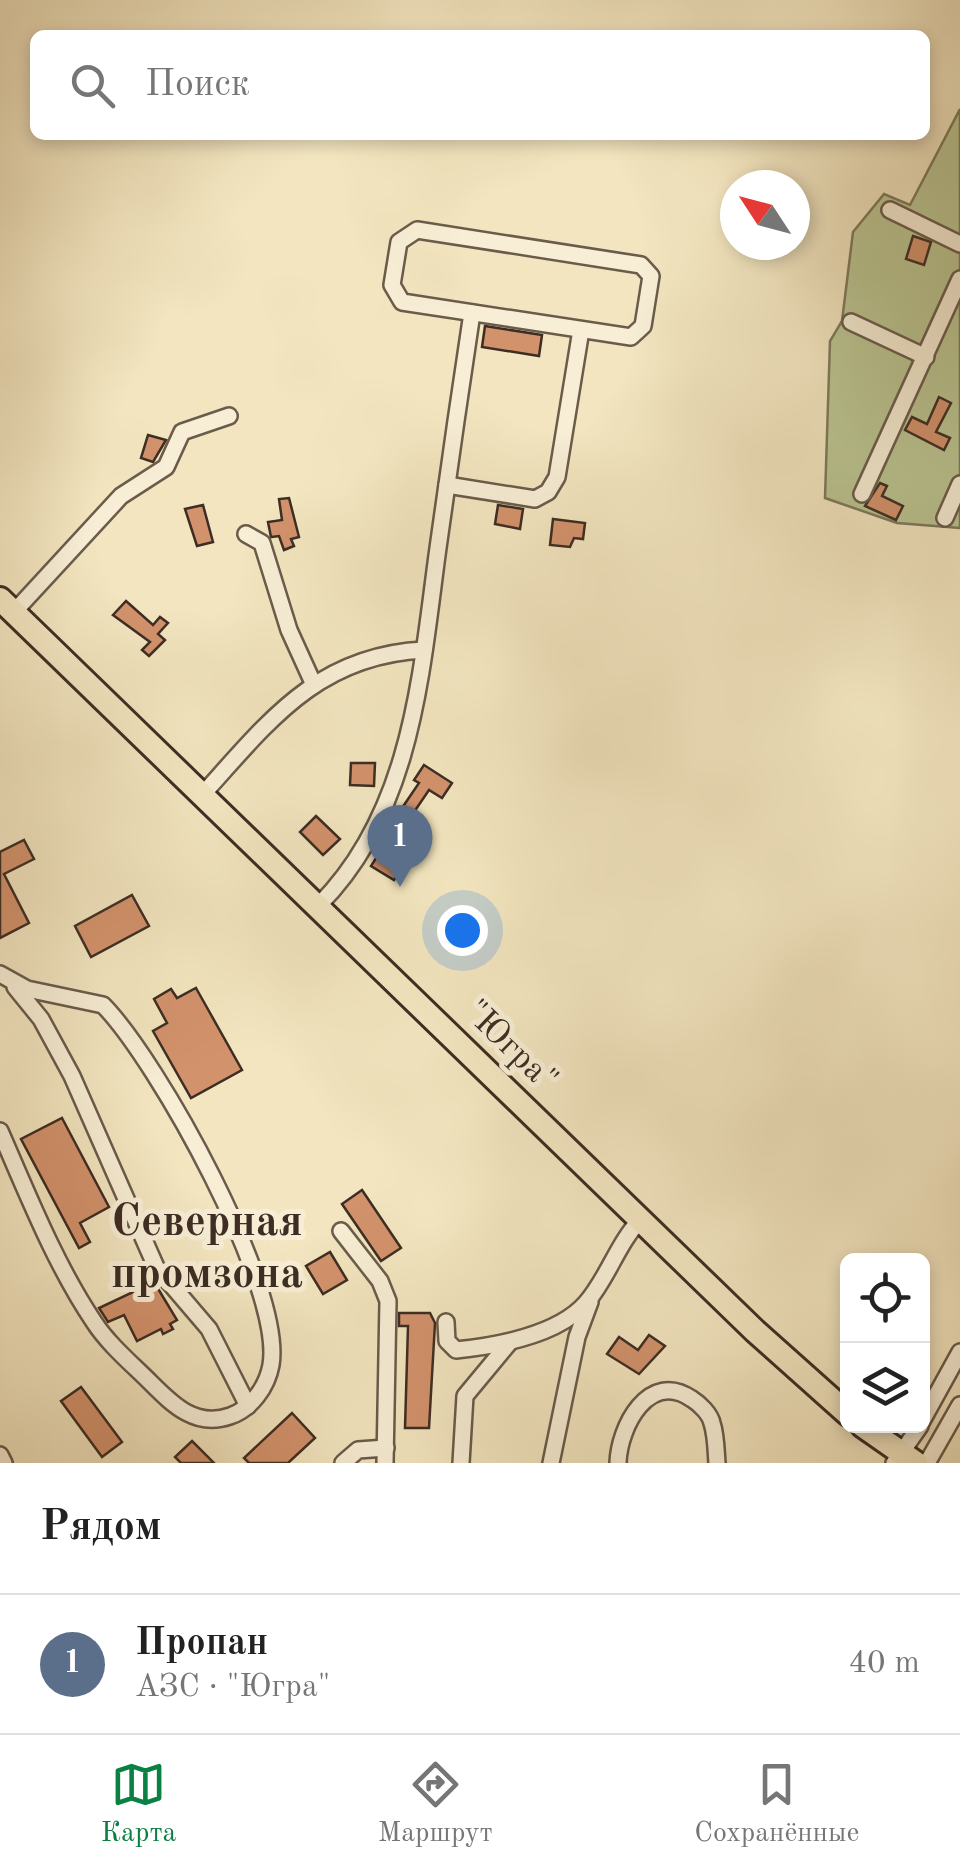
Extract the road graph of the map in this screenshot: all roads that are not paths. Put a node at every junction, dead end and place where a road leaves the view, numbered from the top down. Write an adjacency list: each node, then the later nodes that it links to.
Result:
1 (890, 210): 2 (street)
2 (960, 244)
3 (960, 279): 7 (street)
4 (472, 313): 6 (street); 6 (street); 10 (street)
5 (851, 322): 7 (street)
6 (582, 330): 10 (street)
7 (926, 357): 11 (street)
8 (229, 416): 14 (street)
9 (960, 484): 12 (street)
10 (446, 486): 15 (street)
11 (862, 494)
12 (945, 518)
13 (246, 534): 16 (street)
14 (7, 606): 17 (highway, "Югра")
15 (424, 650): 16 (street); 18 (street)
16 (314, 685): 17 (street)
17 (203, 794): 18 (highway, "Югра")
18 (320, 905): 21 (highway, "Югра")
19 (4, 977): 28 (street); 28 (street)
20 (0, 1131): 28 (street)
21 (641, 1219): 23 (street); 29 (highway, "Югра")
22 (341, 1231): 34 (street)
23 (594, 1292): 25 (street); 39 (street)
24 (446, 1322): 25 (street)
25 (512, 1340): 38 (street)
26 (960, 1352): 30 (street)
27 (960, 1405): 42 (street)
28 (248, 1406)
29 (840, 1406)
30 (930, 1407)
31 (871, 1433): 35 (highway)
32 (916, 1433): 35 (street)
33 (0, 1455): 36 (street)
34 (386, 1456): 37 (street)
35 (904, 1460)
36 (4, 1463)
37 (343, 1463)
38 (461, 1463)
39 (551, 1463)
40 (618, 1463): 41 (street)
41 (717, 1463)
42 (928, 1463)

